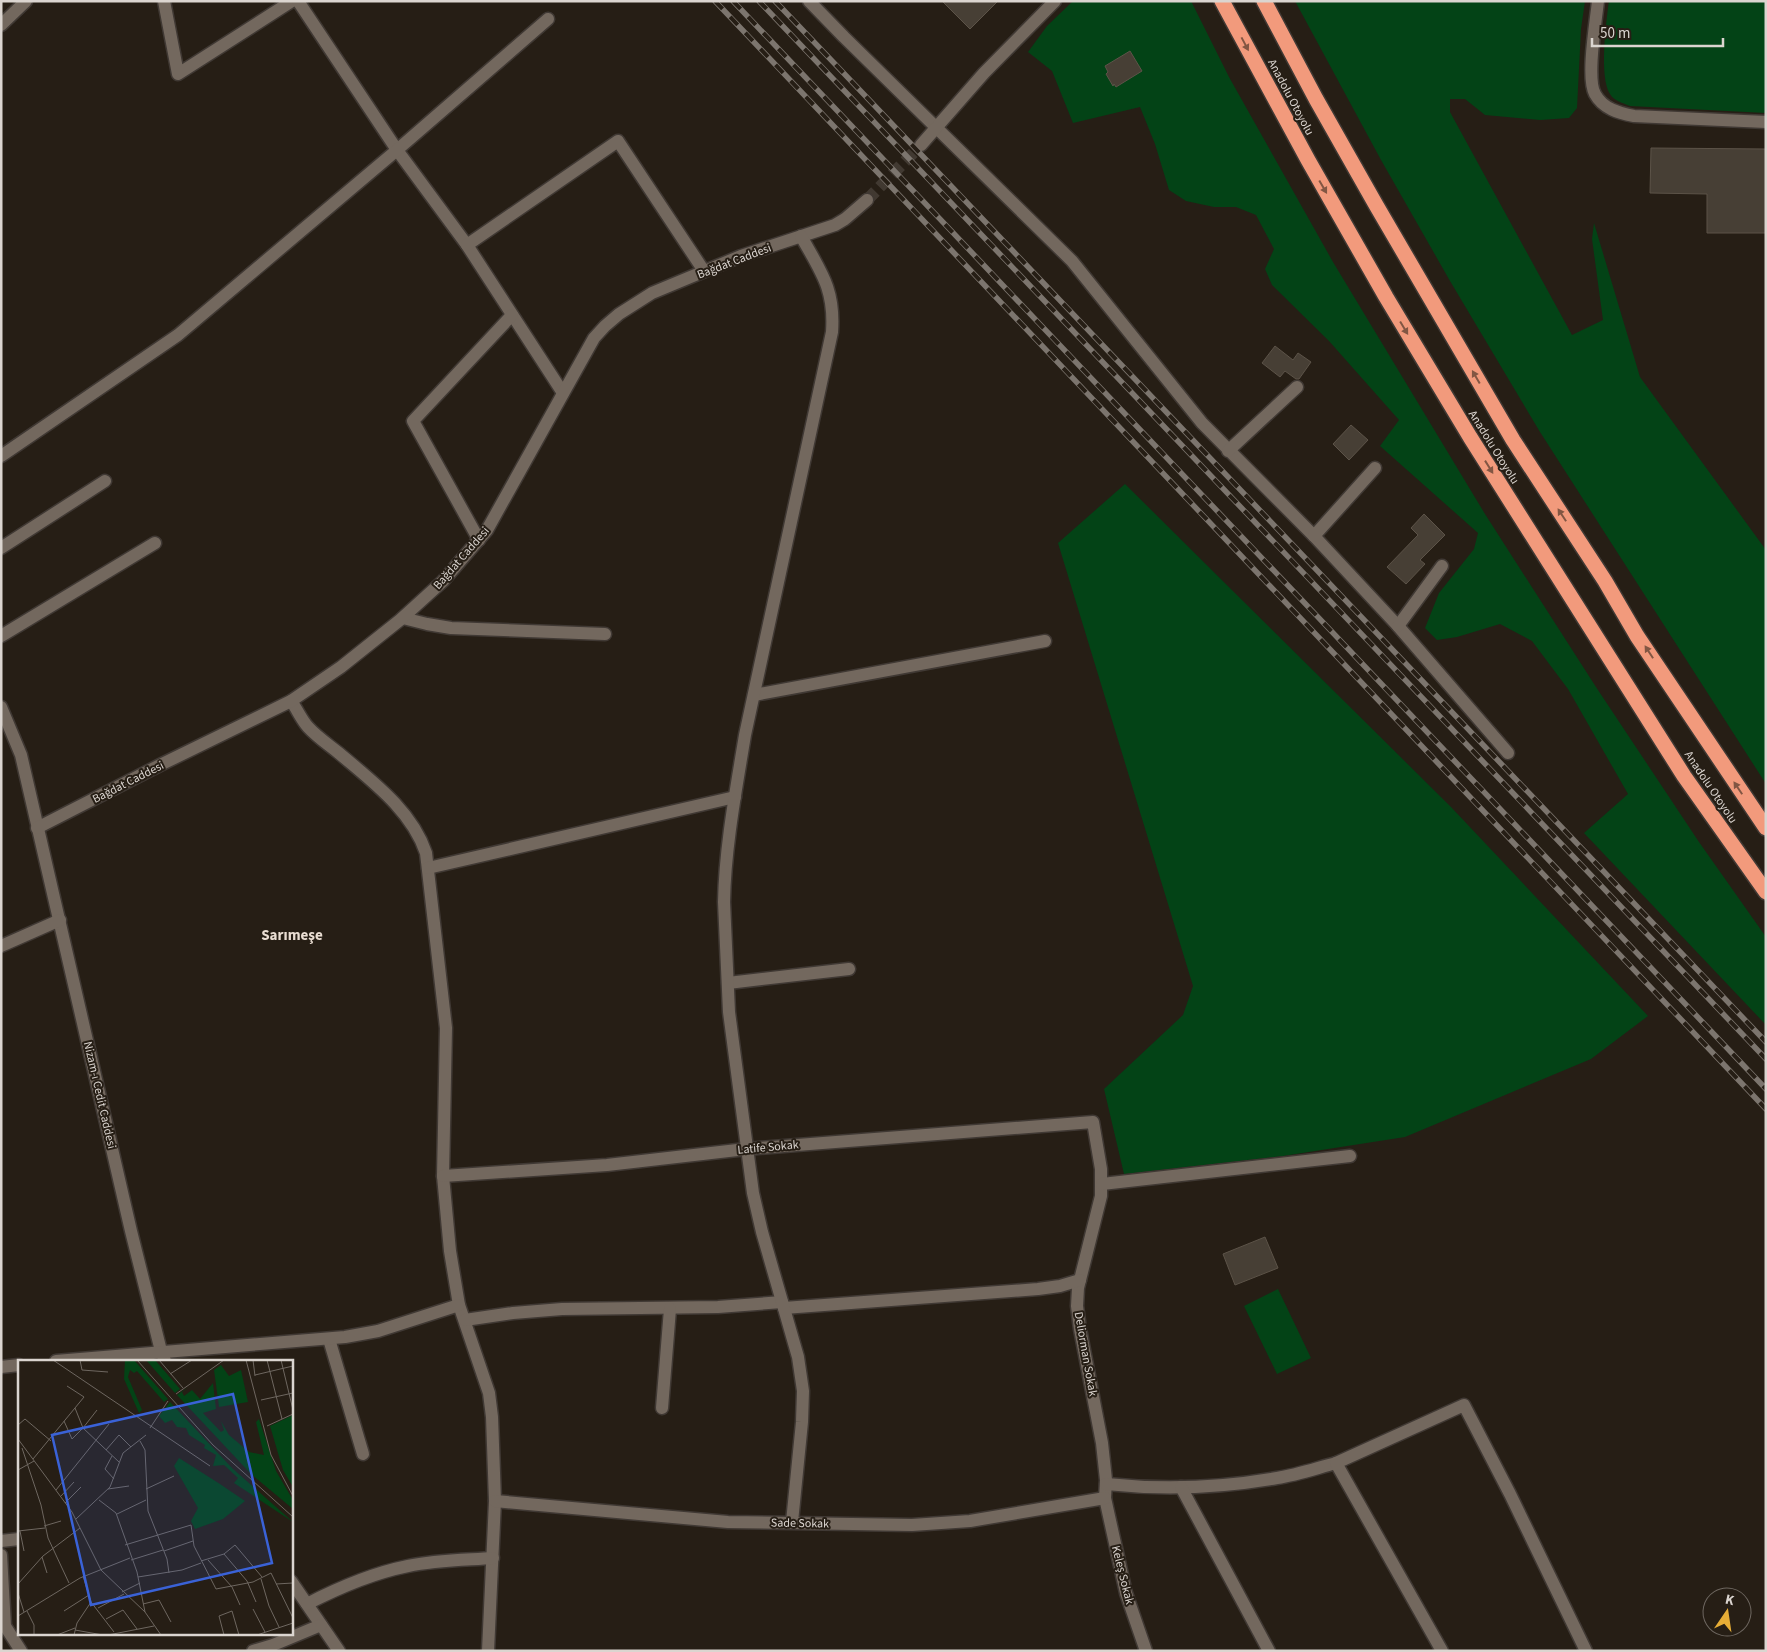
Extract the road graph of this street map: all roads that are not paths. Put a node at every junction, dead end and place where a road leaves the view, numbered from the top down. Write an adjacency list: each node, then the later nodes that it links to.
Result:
1 (26, 1): 11 (street)
2 (164, 1): 3 (street)
3 (292, 1)
4 (298, 1): 15 (street)
5 (809, 1): 13 (street)
6 (1055, 1): 13 (street)
7 (1222, 1): 45 (highway, Anadolu Otoyolu, one-way to 45)
8 (1264, 1): 43 (highway, Anadolu Otoyolu, one-way to 8)
9 (1598, 1): 12 (street)
10 (548, 18): 15 (street)
11 (1, 25)
12 (1766, 122)
13 (936, 127): 14 (street); 23 (street)
14 (921, 145)
15 (397, 150): 18 (street); 24 (street)
16 (867, 200): 17 (street, Bağdat Caddesi)
17 (801, 236): 19 (street, Bağdat Caddesi); 37 (street)
18 (467, 245): 19 (street); 20 (street)
19 (704, 271): 22 (street, Bağdat Caddesi)
20 (512, 315): 22 (street); 28 (street)
21 (1297, 387): 23 (street)
22 (563, 393): 28 (street, Bağdat Caddesi)
23 (1228, 451): 27 (street)
24 (1, 456)
25 (1375, 468): 27 (street)
26 (105, 481): 30 (street)
27 (1314, 536): 33 (street)
28 (479, 540): 32 (street, Bağdat Caddesi)
29 (155, 543): 35 (street)
30 (1, 548)
31 (1442, 566): 33 (street)
32 (402, 618): 34 (street); 38 (street, Bağdat Caddesi)
33 (1398, 626): 40 (street)
34 (605, 634)
35 (1, 636)
36 (1045, 641): 37 (street)
37 (754, 695): 41 (street)
38 (291, 701): 42 (street, Bağdat Caddesi); 44 (street)
39 (1, 707): 42 (street, Nizam-ı Cedit Caddesi)
40 (1508, 753)
41 (735, 797): 44 (street); 49 (street)
42 (37, 828): 46 (street, Nizam-ı Cedit Caddesi)
43 (1766, 828)
44 (428, 868): 53 (street)
45 (1766, 892)
46 (60, 920): 47 (street); 61 (street, Nizam-ı Cedit Caddesi)
47 (1, 946)
48 (849, 969): 49 (street)
49 (728, 983): 51 (street)
50 (1094, 1122): 51 (street, Latife Sokak); 54 (street, Deliorman Sokak)
51 (746, 1148): 53 (street, Latife Sokak); 57 (street)
52 (1350, 1156): 54 (street)
53 (444, 1176): 56 (street)
54 (1102, 1184): 55 (street, Deliorman Sokak)
55 (1080, 1280): 57 (street); 68 (street, Deliorman Sokak)
56 (459, 1305): 59 (street); 60 (street)
57 (783, 1305): 58 (street); 72 (street)
58 (670, 1308): 59 (street); 65 (street)
59 (464, 1320): 71 (street)
60 (329, 1339): 61 (street); 66 (street)
61 (163, 1356): 62 (street)
62 (77, 1360)
63 (18, 1365): 64 (street)
64 (1, 1367)
65 (662, 1408)
66 (363, 1454)
67 (1336, 1463): 69 (street); 87 (street); 88 (street)
68 (1106, 1484): 69 (street); 70 (street, Deliorman Sokak)
69 (1181, 1487): 86 (street)
70 (1105, 1498): 72 (street, Sade Sokak); 85 (street, Keleş Sokak)
71 (495, 1500): 72 (street, Sade Sokak); 76 (street)
72 (792, 1522)
73 (18, 1539): 74 (street)
74 (1, 1541)
75 (1, 1555): 80 (street)
76 (493, 1558): 78 (street); 84 (street)
77 (292, 1582): 78 (street)
78 (307, 1604): 79 (street)
79 (321, 1625): 82 (street); 83 (street)
80 (3, 1628): 81 (street)
81 (21, 1651)
82 (253, 1651)
83 (339, 1651)
84 (488, 1651)
85 (1146, 1651)
86 (1269, 1651)
87 (1442, 1651)
88 (1586, 1651)

